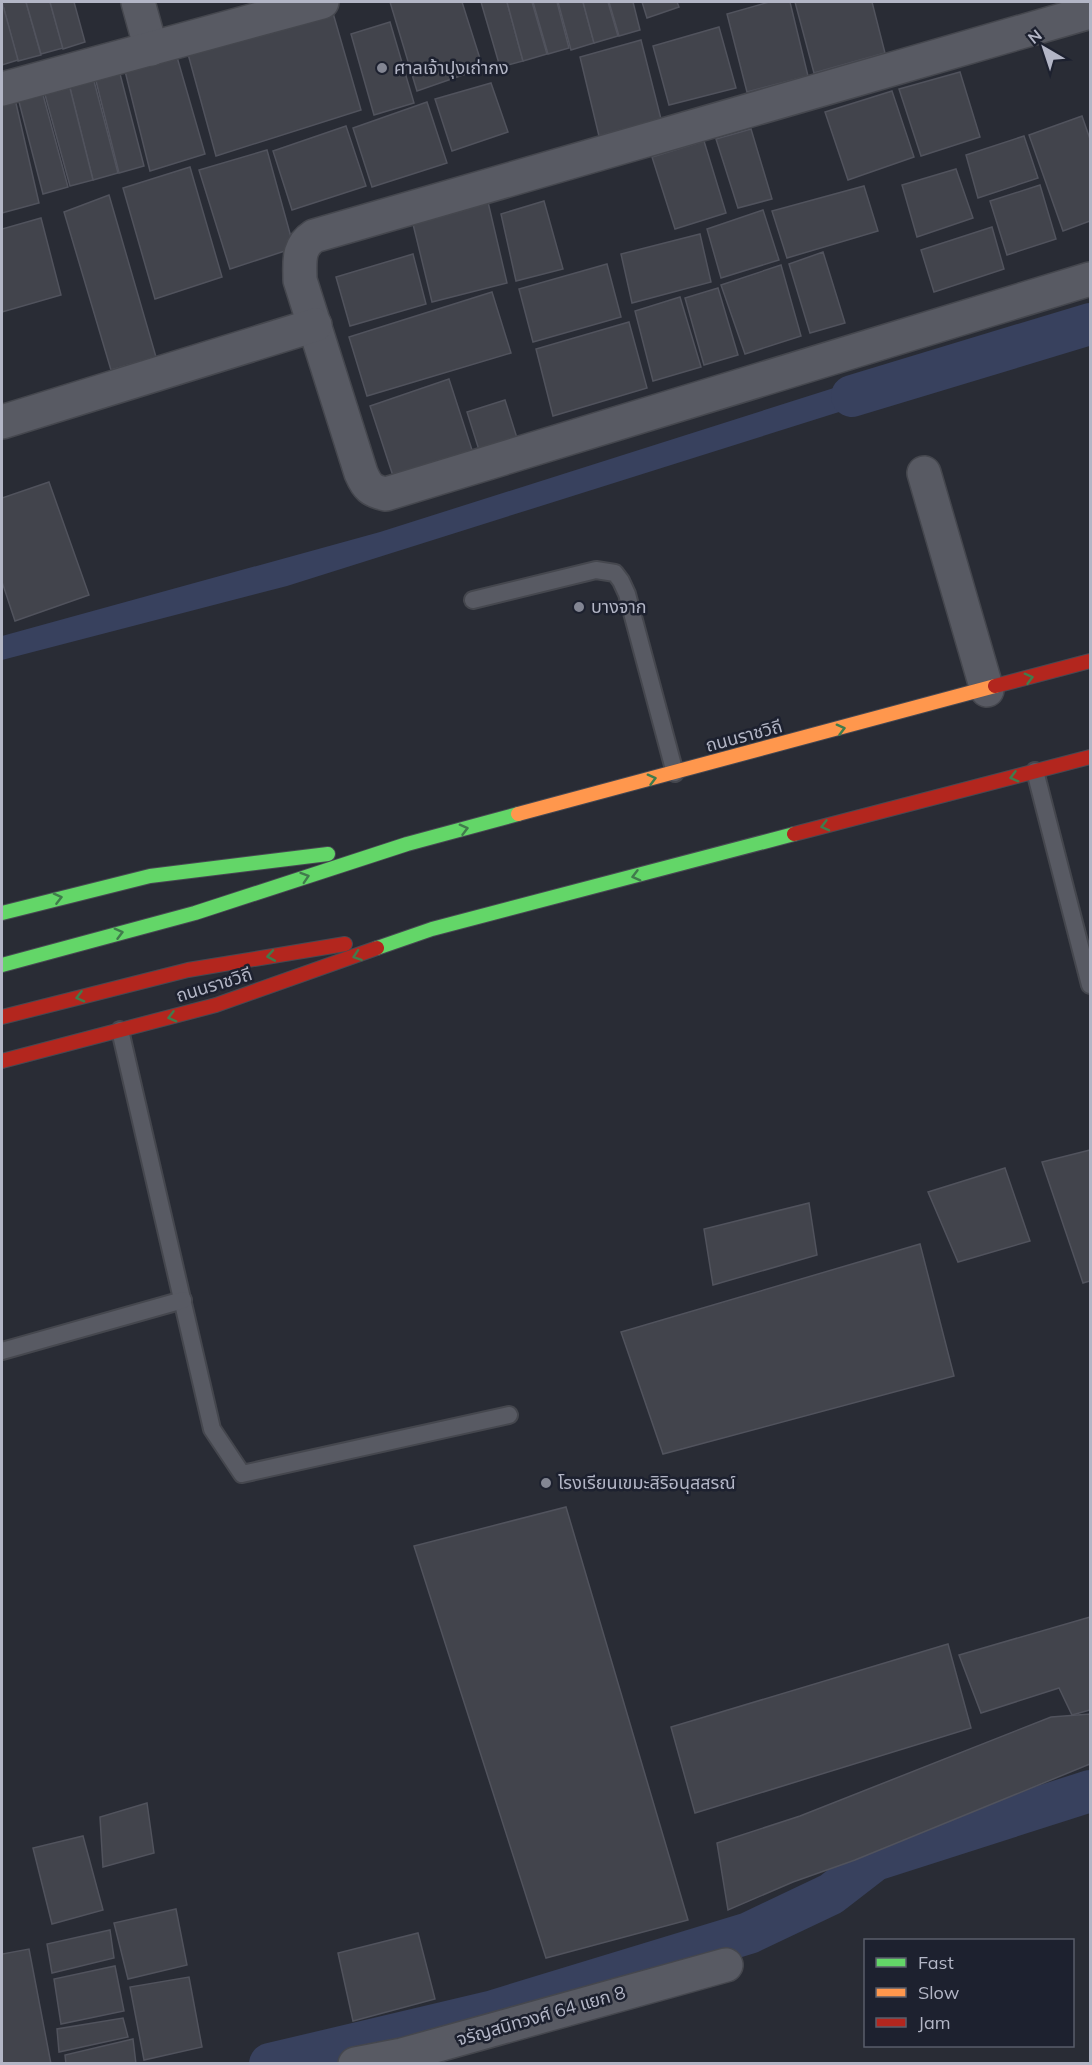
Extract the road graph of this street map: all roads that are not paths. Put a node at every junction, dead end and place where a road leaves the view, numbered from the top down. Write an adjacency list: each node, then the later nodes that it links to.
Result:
1 (138, 2): 4 (street)
2 (322, 2): 4 (street)
3 (1090, 12): 7 (street)
4 (151, 49): 5 (street)
5 (2, 89)
6 (1090, 279): 7 (street)
7 (315, 325): 8 (street)
8 (2, 422)
9 (924, 473): 12 (street)
10 (472, 600): 15 (lane)
11 (1090, 661): 12 (main road, ถนนราชวิถี, one-way to 11)
12 (987, 690): 15 (main road, ถนนราชวิถี, one-way to 12)
13 (1090, 757): 14 (main road, ถนนราชวิถี)
14 (1035, 771): 18 (main road, ถนนราชวิถี, one-way to 18); 20 (lane)
15 (675, 773): 16 (main road, ถนนราชวิถี, one-way to 15)
16 (407, 844): 17 (main road, ถนนราชวิถี, one-way to 16); 19 (main road, ถนนราชวิถี, one-way to 16)
17 (2, 912)
18 (432, 929): 21 (main road, ถนนราชวิถี, one-way to 21); 22 (main road, ถนนราชวิถี, one-way to 22)
19 (2, 965)
20 (1090, 982)
21 (2, 1017)
22 (120, 1030): 23 (main road, ถนนราชวิถี); 24 (lane)
23 (2, 1061)
24 (183, 1300): 25 (lane); 26 (lane)
25 (2, 1351)
26 (509, 1415)
27 (726, 1965): 28 (street, จรัญสนิทวงศ์ 64 แยก 8)
28 (355, 2064)

